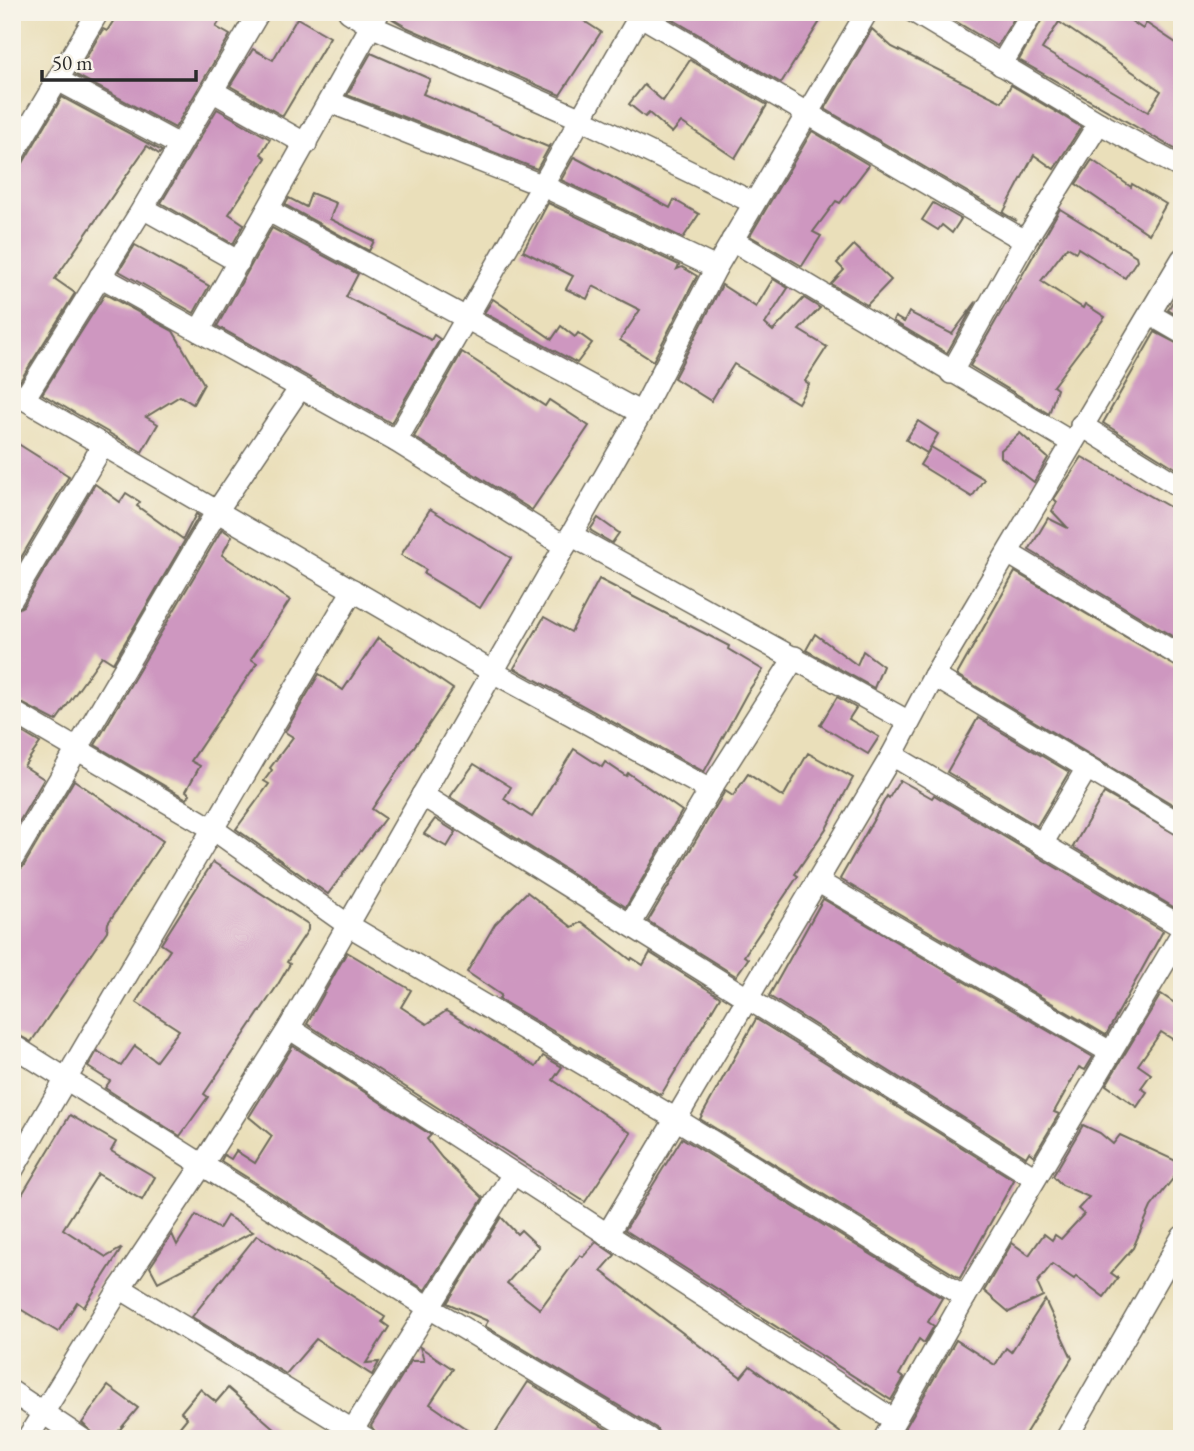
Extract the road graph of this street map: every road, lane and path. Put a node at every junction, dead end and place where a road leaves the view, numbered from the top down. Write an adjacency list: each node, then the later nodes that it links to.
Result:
1 (98, 12): 10 (street)
2 (259, 12): 11 (street)
3 (349, 12): 8 (street)
4 (867, 12): 13 (street)
5 (914, 12): 9 (street)
6 (1033, 12): 9 (street)
7 (639, 13): 13 (street); 14 (street)
8 (375, 19): 12 (street); 14 (street)
9 (1001, 65): 15 (street)
10 (58, 80): 17 (street); 18 (street)
11 (214, 92): 16 (street); 17 (street)
12 (330, 102): 16 (street); 20 (street)
13 (808, 112): 21 (street); 25 (street)
14 (579, 118): 20 (street); 21 (street)
15 (1099, 123): 19 (street); 25 (street)
16 (306, 144): 23 (street)
17 (179, 145): 22 (street)
18 (12, 156)
19 (1182, 168)
20 (541, 185): 28 (street); 31 (street)
21 (754, 203): 24 (street)
22 (143, 208): 27 (street); 29 (street)
23 (270, 211): 27 (street); 31 (street)
24 (732, 240): 28 (street); 34 (street)
25 (1025, 241): 34 (street)
26 (1182, 259): 30 (street)
27 (239, 262): 32 (street)
28 (716, 268): 37 (street)
29 (100, 276): 32 (street); 36 (street)
30 (1151, 314): 33 (street); 38 (street)
31 (464, 319): 37 (street); 39 (street)
32 (199, 331): 35 (street)
33 (1182, 333)
34 (951, 373): 38 (street)
35 (300, 388): 39 (street); 42 (street)
36 (18, 395): 40 (street)
37 (641, 413): 43 (street)
38 (1076, 434): 41 (street); 44 (street)
39 (396, 441): 43 (street)
40 (103, 445): 42 (street); 46 (street)
41 (1182, 488)
42 (218, 512): 45 (street); 53 (street)
43 (568, 540): 47 (street); 49 (street)
44 (1007, 553): 48 (street); 50 (street)
45 (353, 590): 49 (street); 59 (street)
46 (12, 598)
47 (795, 657): 52 (street); 56 (street)
48 (1182, 657)
49 (493, 671): 56 (street); 57 (street)
50 (934, 676): 52 (street); 55 (street)
51 (12, 711): 53 (street)
52 (909, 722): 54 (street)
53 (78, 749): 59 (street); 61 (street)
54 (892, 755): 60 (street); 62 (street)
55 (1087, 768): 58 (street); 60 (street)
56 (710, 790): 64 (street)
57 (422, 795): 63 (street); 64 (street)
58 (1182, 825)
59 (213, 829): 63 (street); 72 (street)
60 (1042, 844): 65 (street)
61 (12, 860)
62 (817, 881): 68 (street); 71 (street)
63 (348, 925): 69 (street); 73 (street)
64 (630, 925): 68 (street)
65 (1182, 927)
66 (1182, 933): 67 (street)
67 (1175, 962): 71 (street)
68 (748, 999): 73 (street); 77 (street)
69 (289, 1028): 74 (street); 76 (street)
70 (12, 1045): 72 (street)
71 (1110, 1052): 77 (street)
72 (66, 1079): 74 (street); 75 (street)
73 (676, 1119): 78 (street); 81 (street)
74 (203, 1164): 80 (street); 82 (street)
75 (12, 1171)
76 (513, 1174): 78 (street); 82 (street)
77 (1035, 1178): 81 (street)
78 (607, 1235): 85 (street)
79 (1182, 1237): 90 (street)
80 (120, 1288): 84 (street); 86 (street)
81 (965, 1297): 85 (street)
82 (428, 1307): 86 (street); 89 (street)
83 (12, 1392): 84 (street)
84 (43, 1413): 87 (street); 88 (street)
85 (892, 1432)
86 (356, 1436)
87 (27, 1439)
88 (82, 1439)
89 (649, 1439)
90 (1066, 1439)

